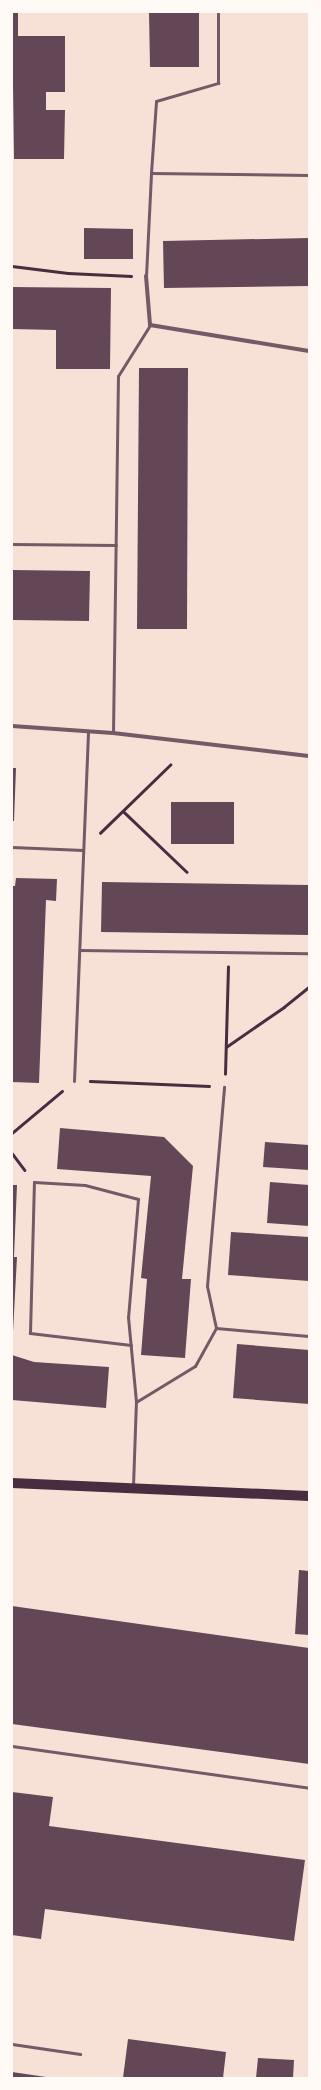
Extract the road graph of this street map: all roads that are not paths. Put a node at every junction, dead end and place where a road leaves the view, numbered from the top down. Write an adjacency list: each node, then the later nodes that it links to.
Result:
1 (218, 12): 2 (lane)
2 (151, 173): 3 (lane); 4 (lane)
3 (309, 175)
4 (146, 276): 5 (street)
5 (150, 325): 6 (street); 8 (lane)
6 (309, 351)
7 (12, 544): 8 (lane)
8 (116, 545): 11 (lane)
9 (12, 726): 10 (street)
10 (88, 731): 11 (street); 14 (lane)
11 (113, 733): 12 (street)
12 (309, 756)
13 (12, 847): 14 (lane)
14 (83, 850): 15 (lane)
15 (80, 950): 16 (lane); 17 (lane)
16 (309, 953)
17 (74, 1081)
18 (224, 1087): 19 (lane)
19 (216, 1328): 20 (lane); 22 (lane)
20 (309, 1336)
21 (131, 1345): 21 (lane); 22 (lane)
22 (136, 1402): 24 (lane)
23 (12, 1483): 24 (main road)
24 (133, 1488): 25 (main road)
25 (309, 1496)
26 (12, 1746): 27 (lane)
27 (309, 1788)
28 (12, 2044): 29 (lane)
29 (80, 2054)

